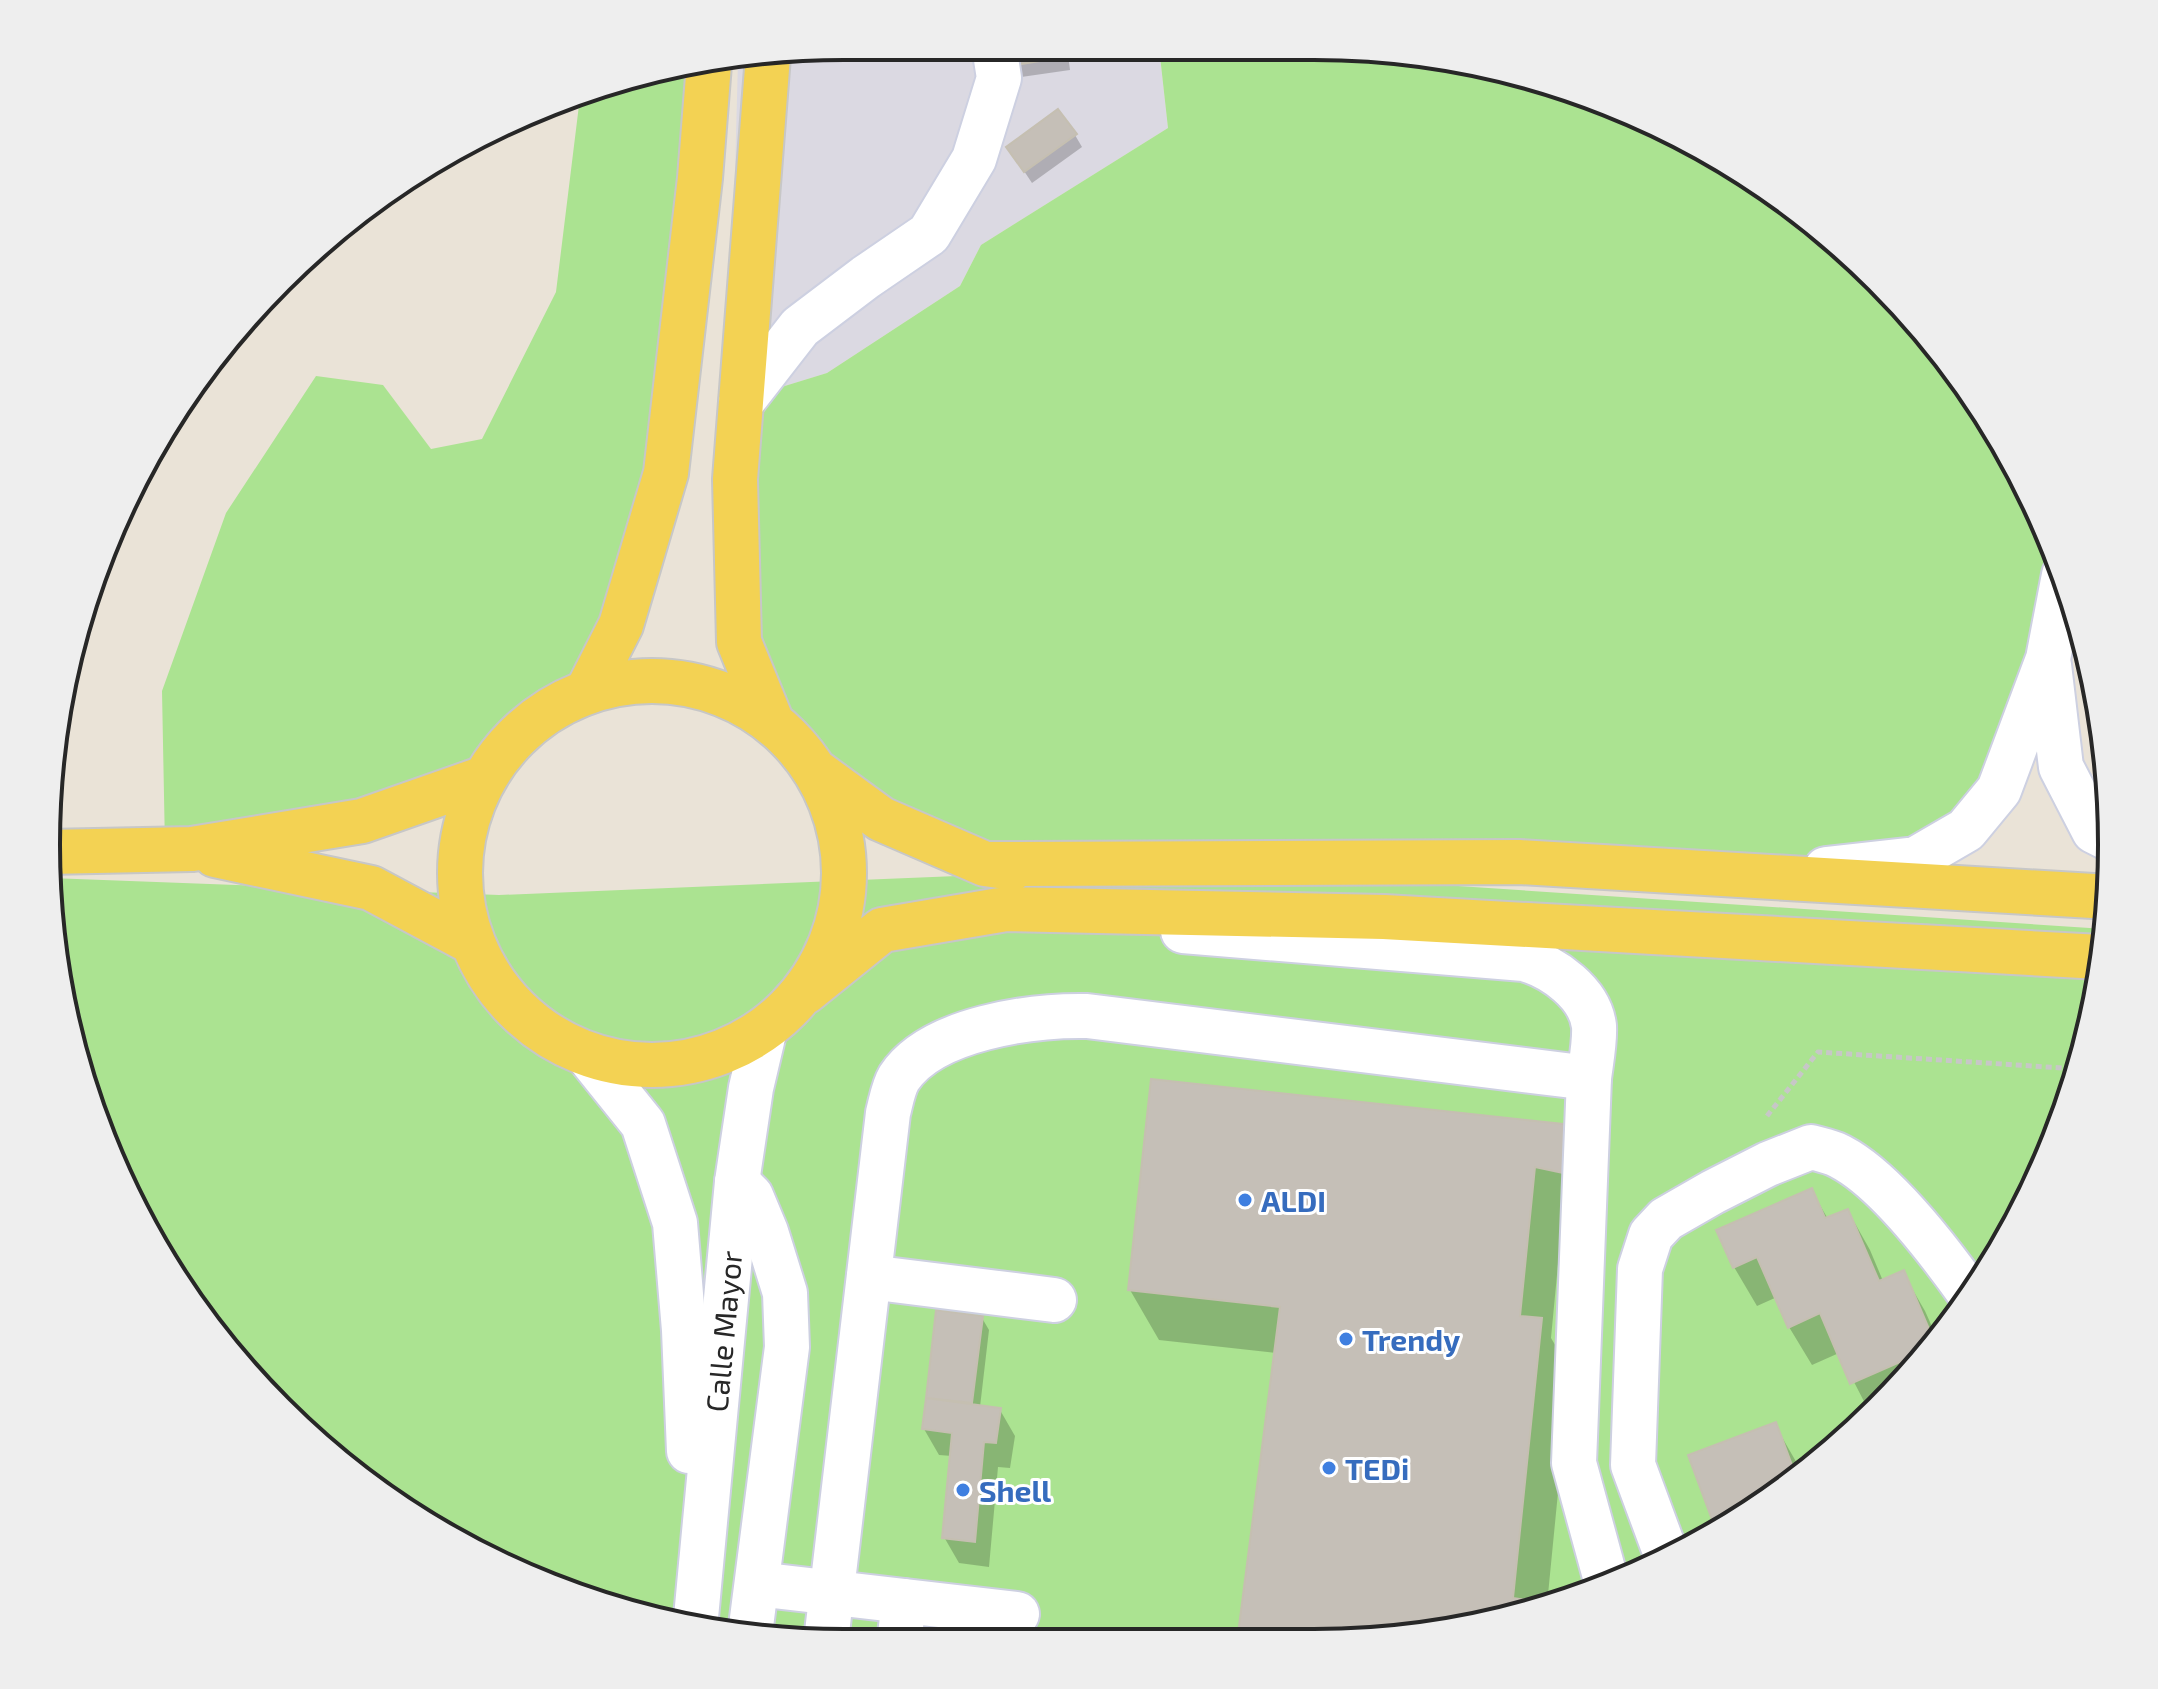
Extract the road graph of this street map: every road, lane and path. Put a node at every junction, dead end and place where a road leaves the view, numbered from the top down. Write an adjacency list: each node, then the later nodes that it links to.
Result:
1 (996, 60): 4 (street)
2 (767, 65): 4 (main road)
3 (708, 72): 7 (main road)
4 (741, 403): 8 (main road)
5 (2059, 602): 6 (street)
6 (2048, 659): 11 (street); 15 (street)
7 (590, 686): 8 (main road); 10 (main road)
8 (772, 723): 9 (main road)
9 (817, 772): 14 (main road); 21 (main road)
10 (479, 780): 12 (main road); 19 (main road)
11 (2098, 833)
12 (192, 849): 13 (main road); 19 (main road)
13 (60, 852)
14 (985, 864): 15 (main road); 18 (main road)
15 (1771, 877): 16 (main road)
16 (2096, 896)
17 (1068, 911): 18 (main road); 21 (main road); 25 (street)
18 (1384, 917): 20 (main road)
19 (472, 942): 23 (main road)
20 (2090, 956)
21 (805, 992): 22 (main road)
22 (763, 1037): 23 (main road); 27 (street, Calle Mayor)
23 (590, 1058): 35 (street, Calle Mayor)
24 (2065, 1068): 26 (path)
25 (1589, 1078): 28 (street); 32 (street)
26 (1737, 1179): 29 (street); 31 (street)
27 (737, 1182): 33 (street); 36 (street, Calle Mayor)
28 (869, 1277): 30 (street); 34 (street)
29 (1963, 1284)
30 (1054, 1300)
31 (1663, 1546)
32 (1604, 1573)
33 (757, 1584): 34 (street); 38 (street)
34 (833, 1593): 37 (street); 40 (street)
35 (675, 1610)
36 (696, 1615)
37 (902, 1622): 39 (street)
38 (752, 1623)
39 (992, 1623)
40 (828, 1628)

